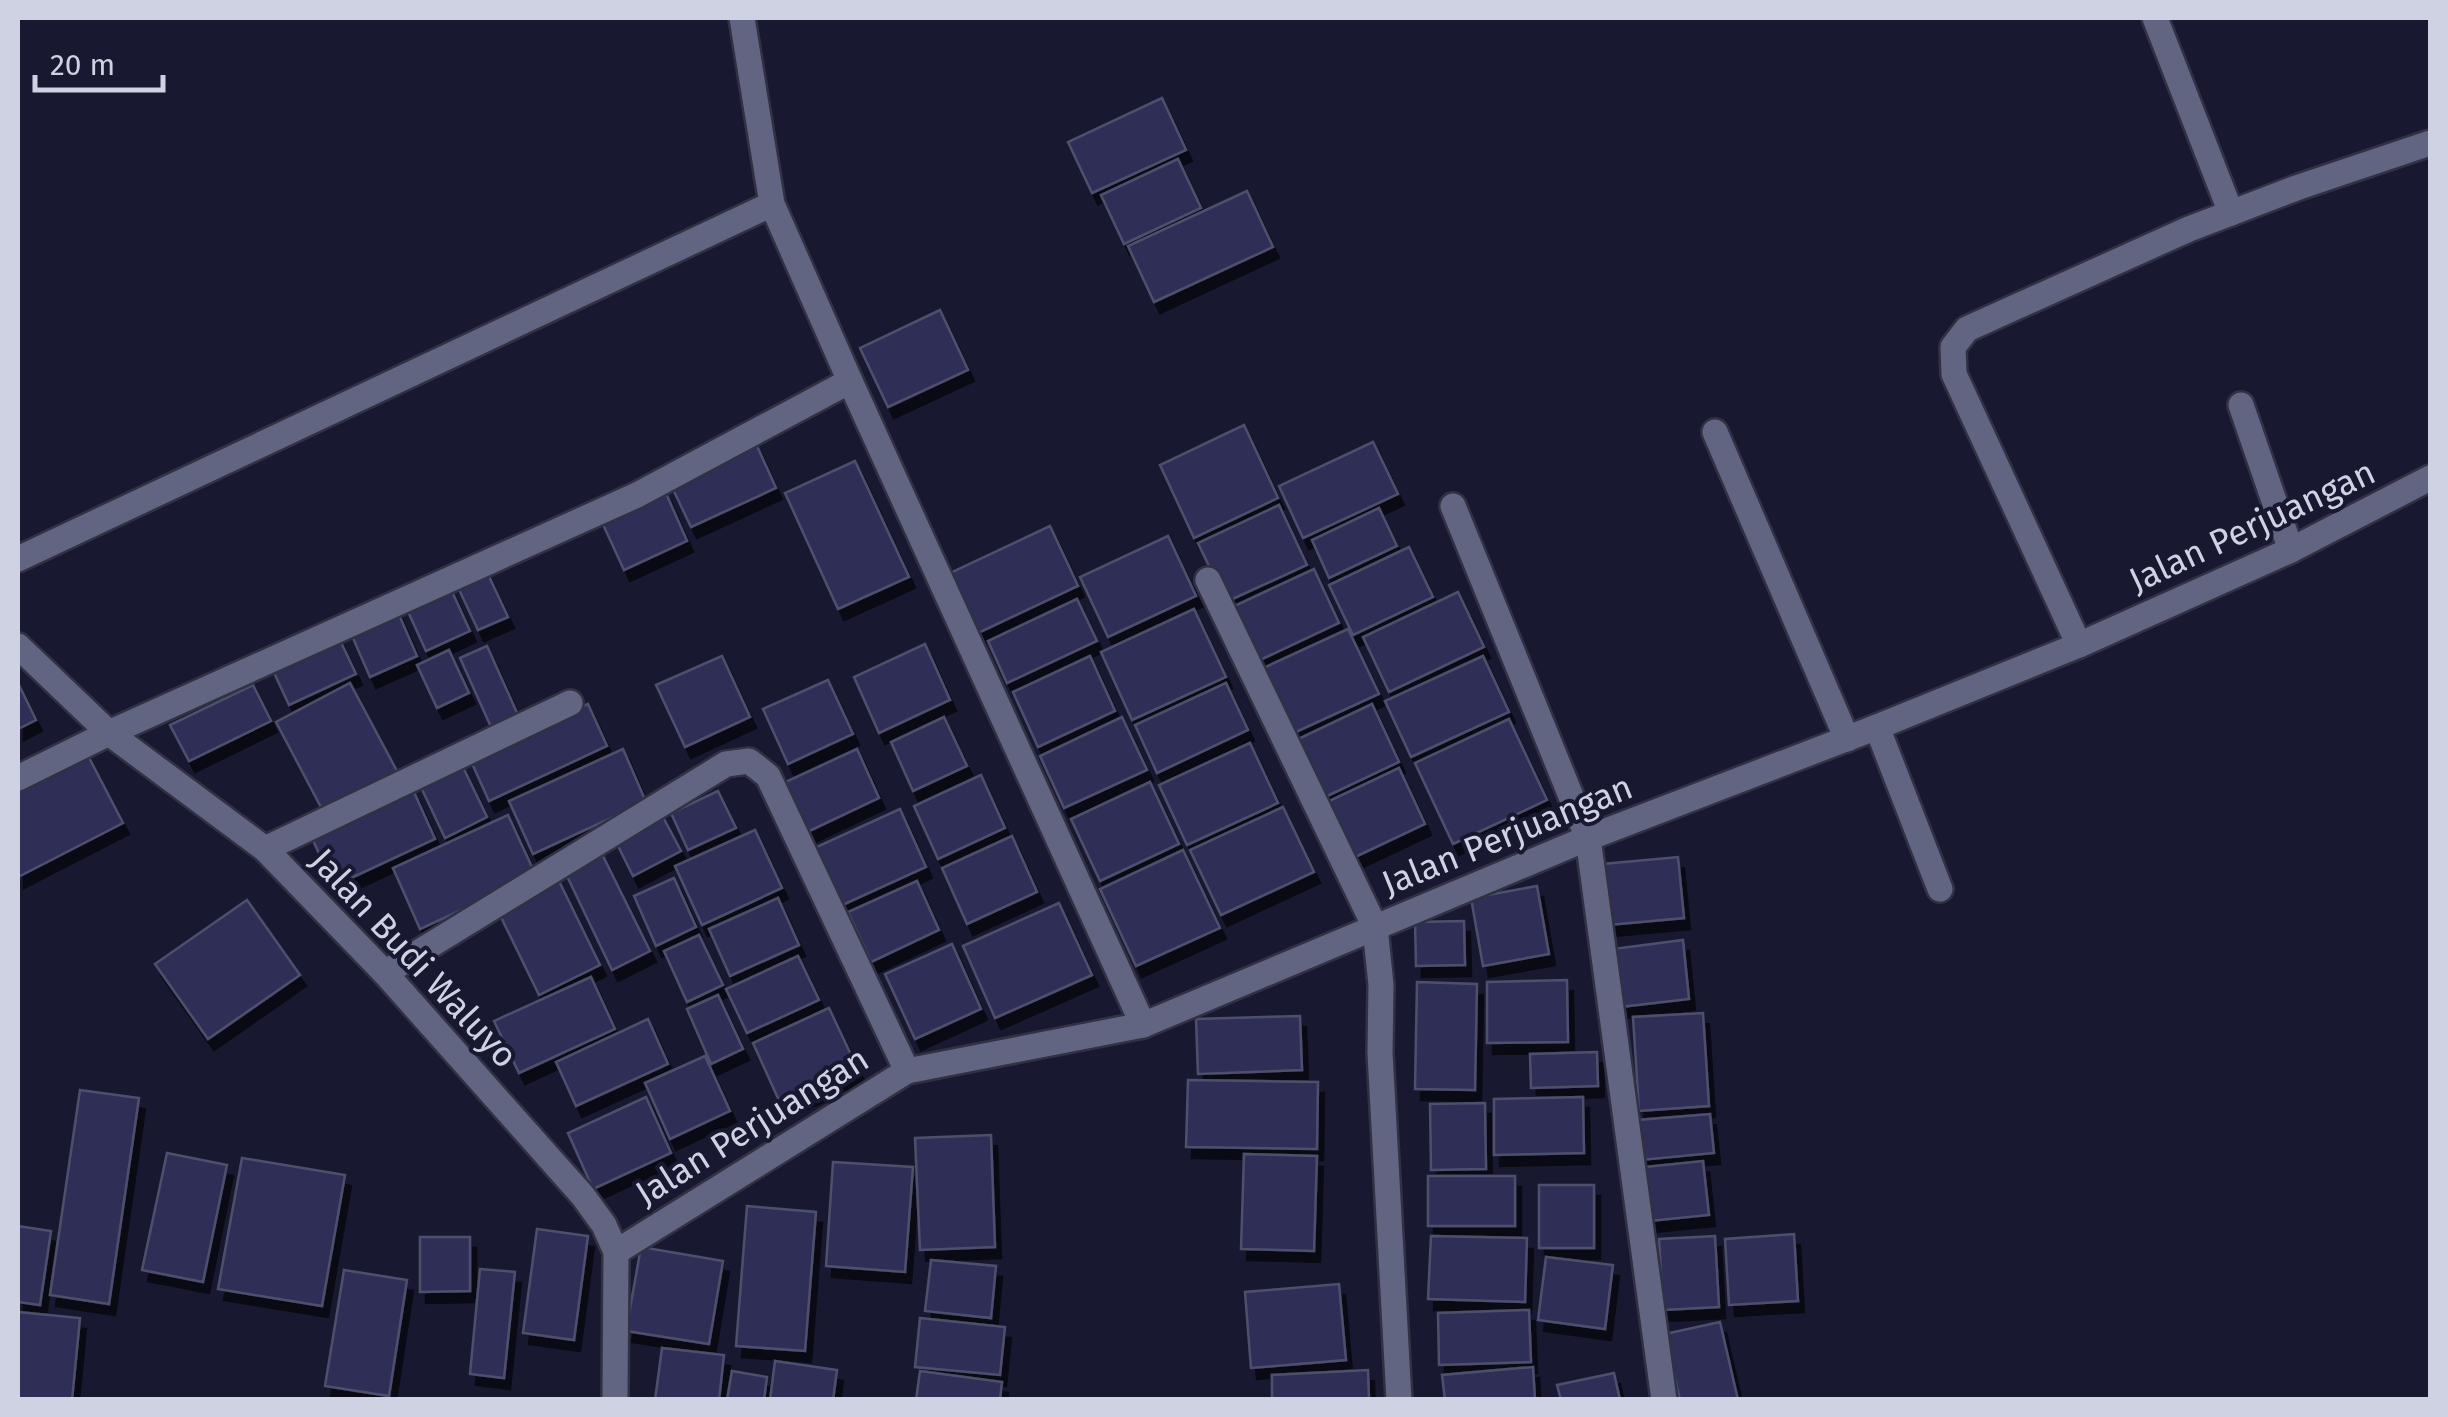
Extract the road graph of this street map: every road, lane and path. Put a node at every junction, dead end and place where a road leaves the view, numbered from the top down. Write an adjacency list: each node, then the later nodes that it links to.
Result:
1 (742, 18): 4 (street)
2 (2155, 18): 5 (street)
3 (2430, 143): 5 (street)
4 (772, 204): 6 (street); 12 (street)
5 (2230, 214): 15 (street)
6 (850, 382): 18 (street); 26 (street)
7 (2242, 405): 11 (street)
8 (1715, 432): 19 (street)
9 (2430, 478): 11 (street, Jalan Perjuangan)
10 (1453, 506): 21 (street)
11 (2291, 550): 15 (street, Jalan Perjuangan)
12 (18, 559)
13 (1208, 580): 24 (street)
14 (18, 646): 18 (street, Jalan Budi Waluyo)
15 (2079, 646): 17 (street, Jalan Perjuangan)
16 (570, 703): 22 (street)
17 (1876, 727): 19 (street, Jalan Perjuangan); 23 (street)
18 (109, 733): 20 (street); 22 (street, Jalan Budi Waluyo)
19 (1847, 739): 21 (street, Jalan Perjuangan)
20 (18, 778)
21 (1588, 838): 24 (street, Jalan Perjuangan); 31 (street)
22 (266, 849): 25 (street, Jalan Budi Waluyo)
23 (1940, 889)
24 (1374, 927): 26 (street, Jalan Perjuangan); 30 (street)
25 (385, 973): 27 (street); 28 (street, Jalan Budi Waluyo)
26 (1143, 1025): 27 (street, Jalan Perjuangan)
27 (907, 1071): 28 (street, Jalan Perjuangan)
28 (616, 1252): 29 (street, Jalan Budi Waluyo)
29 (614, 1400)
30 (1400, 1400)
31 (1664, 1400)

